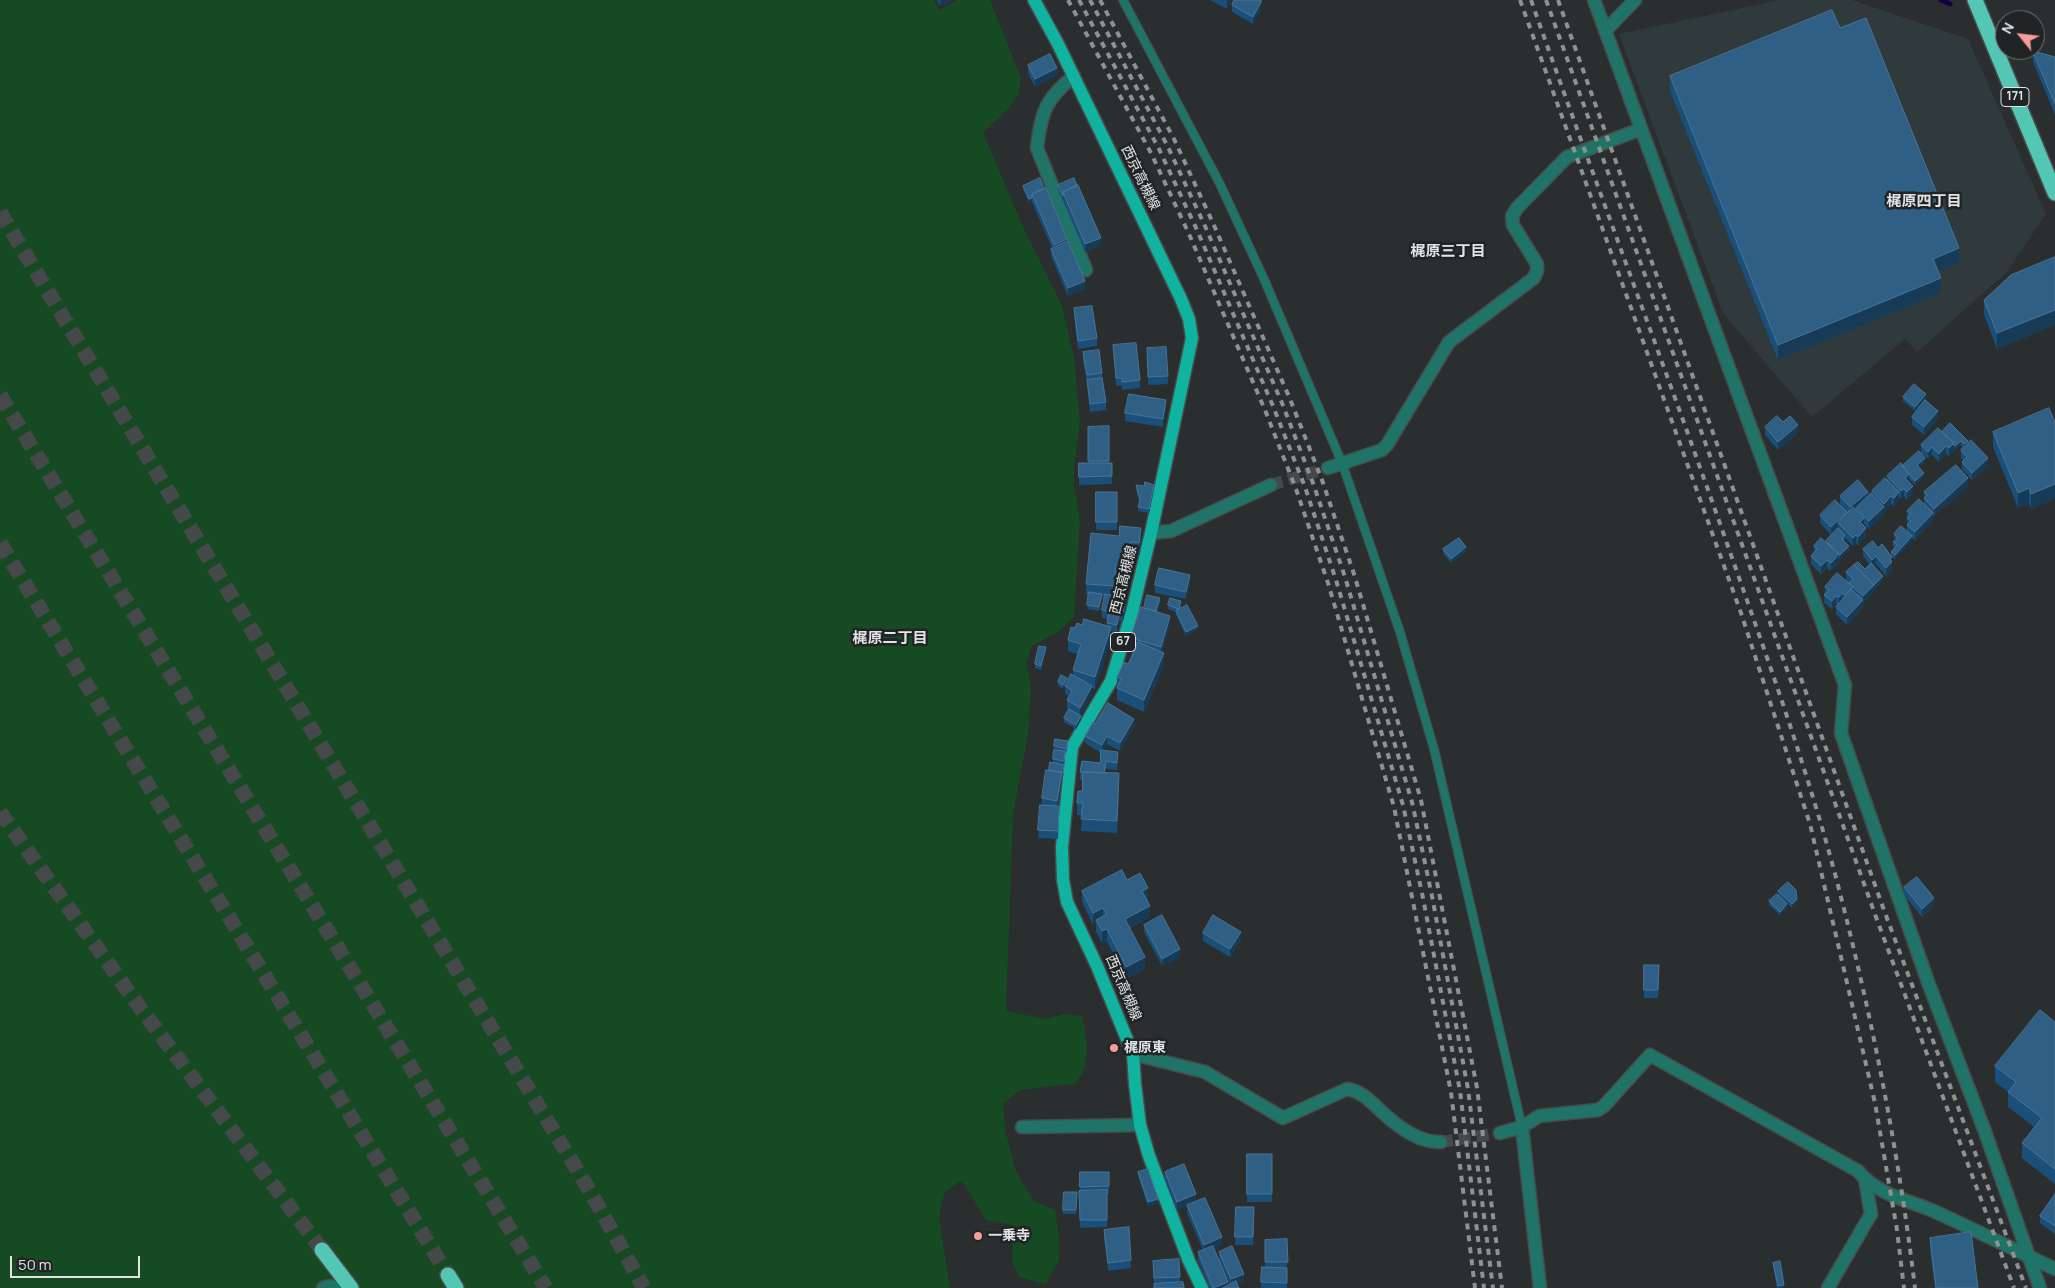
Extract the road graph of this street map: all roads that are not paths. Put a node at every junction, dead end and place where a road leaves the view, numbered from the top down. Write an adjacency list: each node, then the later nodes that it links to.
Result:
1 (1034, 0): 7 (main road, 西京高槻線 / 67)
2 (1123, 0): 11 (lane)
3 (1594, 0): 6 (street)
4 (1635, 0): 6 (street)
5 (1974, 0): 9 (highway, 171)
6 (1605, 31): 8 (street)
7 (1074, 76): 10 (street); 14 (main road, 西京高槻線 / 67)
8 (1641, 129): 11 (street); 23 (street)
9 (2055, 194)
10 (1086, 270)
11 (1342, 463): 12 (street); 18 (lane)
12 (1328, 468)
13 (1271, 485): 14 (street)
14 (1147, 534): 15 (main road, 西京高槻線 / 67)
15 (1134, 1054): 16 (main road, 西京高槻線 / 67); 20 (street)
16 (1140, 1125): 17 (street); 30 (main road, 西京高槻線 / 67)
17 (1022, 1127)
18 (1522, 1127): 19 (street); 21 (street); 31 (street)
19 (1500, 1132)
20 (1440, 1142)
21 (1865, 1179): 23 (street); 32 (street)
22 (322, 1250): 28 (highway)
23 (2028, 1256): 24 (street); 33 (street)
24 (2055, 1269)
25 (448, 1274): 29 (highway)
26 (323, 1288): 27 (street)
27 (344, 1288)
28 (352, 1288)
29 (456, 1288)
30 (1202, 1288)
31 (1540, 1288)
32 (1828, 1288)
33 (2040, 1288)

